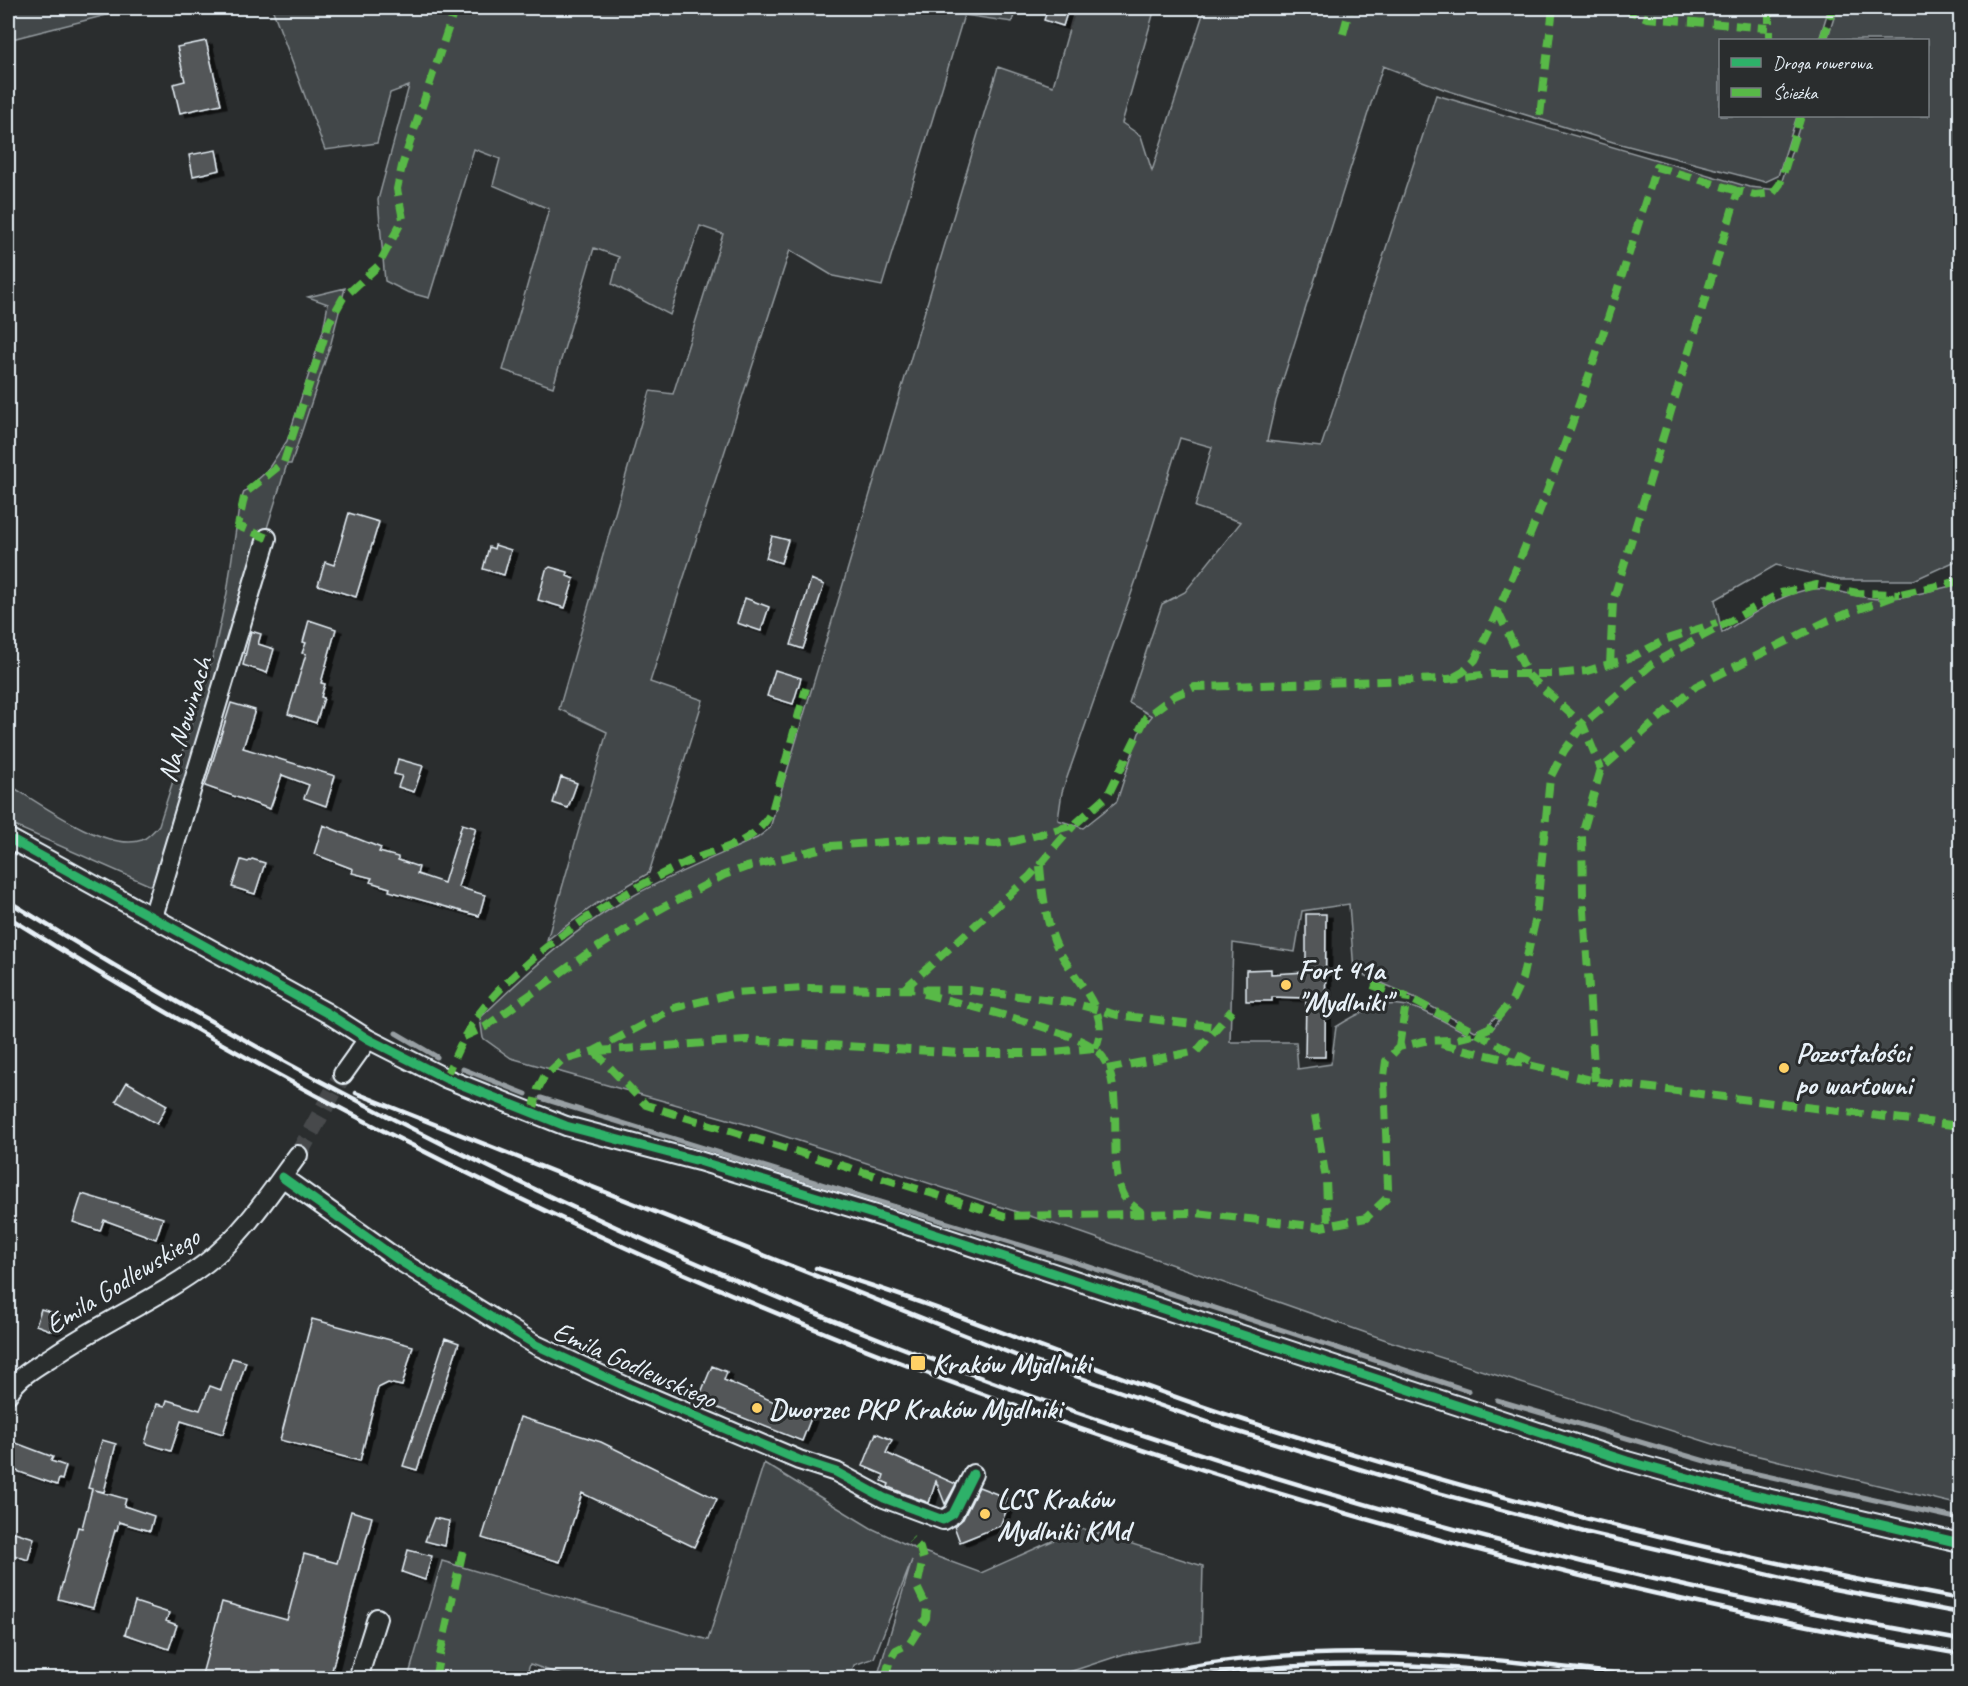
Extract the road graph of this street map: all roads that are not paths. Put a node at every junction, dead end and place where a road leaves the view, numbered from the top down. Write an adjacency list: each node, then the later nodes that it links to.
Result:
1 (267, 538): 3 (street, Na Nowinach)
2 (8, 838): 3 (street)
3 (153, 917): 4 (street)
4 (368, 1039): 5 (street); 10 (street)
5 (344, 1074)
6 (298, 1155): 7 (street, Emila Godlewskiego)
7 (282, 1176): 8 (street, Emila Godlewskiego); 9 (street, Emila Godlewskiego)
8 (8, 1394)
9 (973, 1474)
10 (1960, 1542)
11 (377, 1618): 12 (street)
12 (358, 1678)

